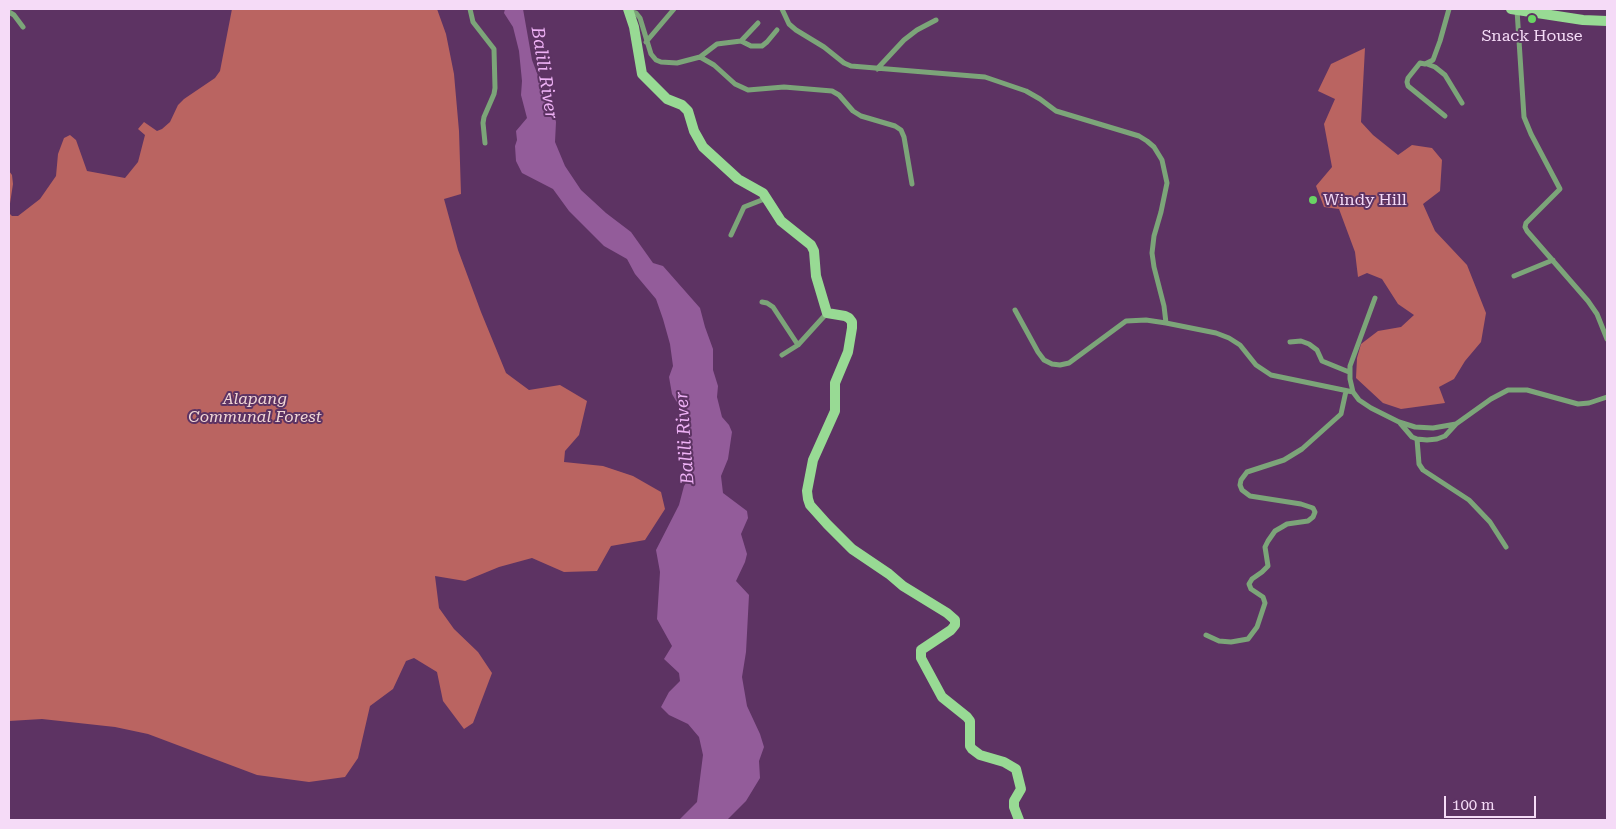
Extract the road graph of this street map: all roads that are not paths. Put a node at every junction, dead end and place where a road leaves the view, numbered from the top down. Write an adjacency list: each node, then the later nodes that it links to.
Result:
1 (470, 9): 21 (street)
2 (674, 9): 15 (street)
3 (782, 9): 18 (street)
4 (1449, 9): 17 (street)
5 (1514, 9): 8 (street); 25 (street)
6 (629, 10): 15 (street); 23 (street)
7 (9, 12): 12 (street)
8 (1546, 12): 10 (street)
9 (936, 20): 18 (street)
10 (1607, 21)
11 (758, 23): 14 (street)
12 (23, 28)
13 (777, 30): 14 (street)
14 (741, 41): 16 (street)
15 (646, 42): 16 (street)
16 (700, 56): 22 (street)
17 (1425, 64): 19 (street); 20 (street)
18 (877, 69): 31 (street)
19 (1462, 103)
20 (1445, 116)
21 (485, 143)
22 (912, 184)
23 (767, 198): 24 (street); 30 (street)
24 (731, 235)
25 (1554, 260): 26 (street); 32 (street)
26 (1514, 276)
27 (1375, 298): 36 (street)
28 (762, 302): 34 (street)
29 (1014, 310): 31 (street)
30 (827, 313): 34 (street); 45 (street)
31 (1166, 323): 37 (street)
32 (1607, 339)
33 (1290, 342): 36 (street)
34 (798, 344): 35 (street)
35 (782, 355)
36 (1349, 372): 38 (street)
37 (1346, 391): 38 (street); 44 (street)
38 (1353, 392): 40 (street)
39 (1607, 397): 41 (street)
40 (1399, 422): 41 (street); 42 (street)
41 (1456, 424): 42 (street)
42 (1417, 440): 43 (street)
43 (1506, 547)
44 (1206, 635)
45 (1019, 820)

